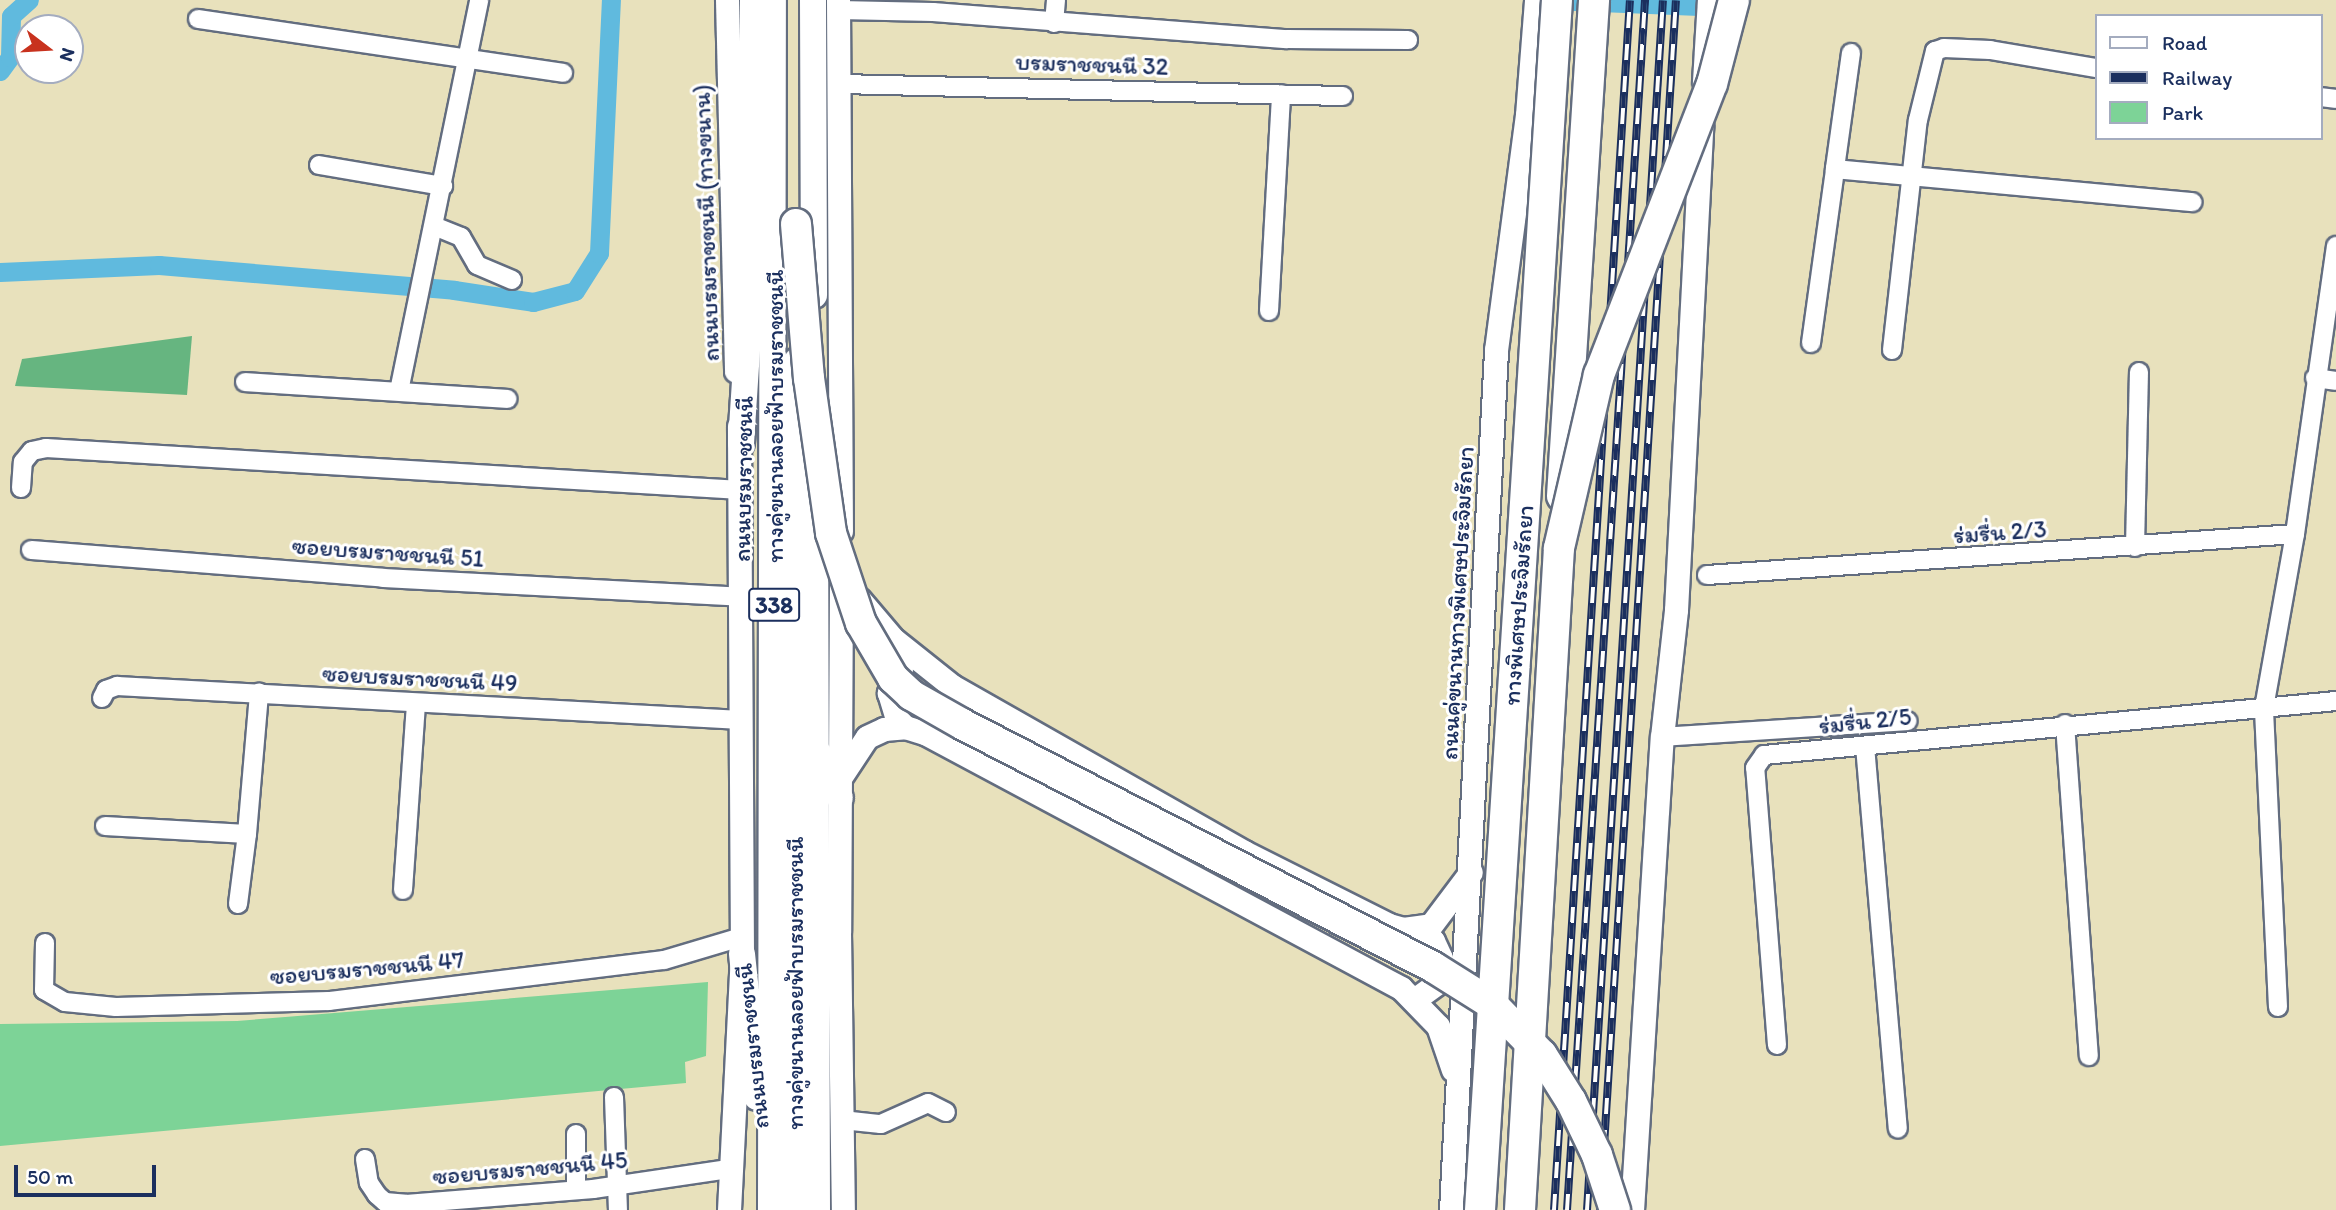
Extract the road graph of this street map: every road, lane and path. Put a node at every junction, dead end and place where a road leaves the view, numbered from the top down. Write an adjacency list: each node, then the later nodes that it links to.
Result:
1 (479, 0): 20 (street)
2 (727, 0): 44 (main road, ถนนบรมราชชนนี (ทางขนาน) / 338)
3 (753, 0): 44 (main road, ถนนบรมราชชนนี / 338)
4 (774, 0): 93 (main road, ทางคู่ขนานลอยฟ้าบรมราชชนนี / 338)
5 (794, 0): 31 (main road, ทางคู่ขนานลอยฟ้าบรมราชชนนี / 338)
6 (813, 0): 66 (main road)
7 (1056, 0): 17 (street)
8 (1536, 0): 70 (main road, ถนนคู่ขนานทางพิเศษประจิมรัถยา)
9 (1557, 0): 98 (highway, ทางพิเศษประจิมรัถยา, bridge)
10 (1594, 0): 49 (highway, ทางพิเศษประจิมรัถยา, bridge)
11 (1709, 0): 64 (main road)
12 (1734, 0): 49 (highway, bridge)
13 (838, 5): 14 (street); 23 (main road)
14 (933, 6): 15 (street)
15 (991, 9): 17 (street)
16 (198, 19): 20 (street)
17 (1054, 23): 18 (street)
18 (1408, 40)
19 (1851, 53): 27 (street)
20 (468, 56): 22 (street); 29 (street)
21 (2094, 68): 28 (street)
22 (562, 73)
23 (840, 84): 24 (street, บรมราชชนนี 32); 51 (main road)
24 (1280, 94): 25 (street, บรมราชชนนี 32); 35 (street)
25 (1343, 96)
26 (319, 165): 29 (street)
27 (1835, 170): 28 (street); 36 (street)
28 (1912, 177): 30 (street); 37 (street)
29 (443, 186): 32 (street)
30 (2192, 202)
31 (796, 224): 94 (main road, ทางคู่ขนานลอยฟ้าบรมราชชนนี / 338, bridge); 100 (highway, bridge)
32 (434, 228): 34 (street); 42 (street)
33 (2336, 246): 39 (street)
34 (512, 280)
35 (1269, 311)
36 (1811, 343)
37 (1892, 350)
38 (2139, 372): 48 (street)
39 (2315, 378): 40 (street); 47 (street)
40 (2336, 381)
41 (245, 382): 42 (street)
42 (401, 385): 43 (street)
43 (507, 399)
44 (741, 443): 46 (main road, ถนนบรมราชชนนี / 338)
45 (21, 488): 46 (street)
46 (741, 490): 53 (main road, ถนนบรมราชชนนี / 338)
47 (2295, 534): 48 (street, ร่มรื่น 2/3); 59 (street)
48 (2135, 547): 52 (street, ร่มรื่น 2/3)
49 (1559, 548): 99 (highway, ทางพิเศษประจิมรัถยา, bridge)
50 (31, 550): 53 (street, ซอยบรมราชชนนี 51)
51 (841, 574): 54 (main road); 67 (main road)
52 (1707, 575)
53 (741, 597): 60 (main road, ถนนบรมราชชนนี / 338)
54 (918, 662): 63 (main road); 73 (main road)
55 (259, 693): 56 (street, ซอยบรมราชชนนี 49); 58 (street, ซอยบรมราชชนนี 49); 69 (street)
56 (102, 698)
57 (2336, 701): 59 (street, ร่มรื่น 2/5)
58 (416, 704): 60 (street, ซอยบรมราชชนนี 49); 71 (street)
59 (2264, 708): 62 (street, ร่มรื่น 2/5); 77 (street)
60 (741, 720): 75 (main road, ถนนบรมราชชนนี / 338)
61 (1907, 721): 64 (street)
62 (2065, 724): 65 (street, ร่มรื่น 2/5); 79 (street)
63 (905, 727): 67 (main road); 76 (main road)
64 (1662, 737): 101 (main road)
65 (1865, 746): 78 (street, ร่มรื่น 2/5); 84 (street)
66 (817, 747): 67 (main road); 95 (main road)
67 (841, 788): 83 (main road)
68 (105, 826): 69 (street)
69 (247, 834): 72 (street)
70 (1472, 869): 73 (main road); 80 (main road, ถนนคู่ขนานทางพิเศษประจิมรัถยา)
71 (403, 890)
72 (238, 904)
73 (1419, 929): 76 (main road)
74 (45, 943): 75 (street, ซอยบรมราชชนนี 47)
75 (742, 946): 87 (main road, 338); 92 (main road, ถนนบรมราชชนนี / 338)
76 (1414, 1000): 80 (main road)
77 (2278, 1007)
78 (1777, 1045)
79 (2089, 1056)
80 (1458, 1087): 97 (main road, ถนนคู่ขนานทางพิเศษประจิมรัถยา)
81 (614, 1097): 88 (street)
82 (946, 1112): 83 (street)
83 (842, 1120): 96 (main road)
84 (1898, 1129)
85 (576, 1134): 89 (street)
86 (365, 1159): 89 (street, ซอยบรมราชชนนี 45)
87 (729, 1169): 88 (street, ซอยบรมราชชนนี 45); 91 (main road, 338)
88 (618, 1186): 89 (street, ซอยบรมราชชนนี 45); 90 (street)
89 (576, 1190)
90 (618, 1210)
91 (729, 1210)
92 (762, 1210)
93 (771, 1210)
94 (795, 1210)
95 (817, 1210)
96 (843, 1210)
97 (1451, 1210)
98 (1480, 1210)
99 (1520, 1210)
100 (1615, 1210)
101 (1632, 1210)

